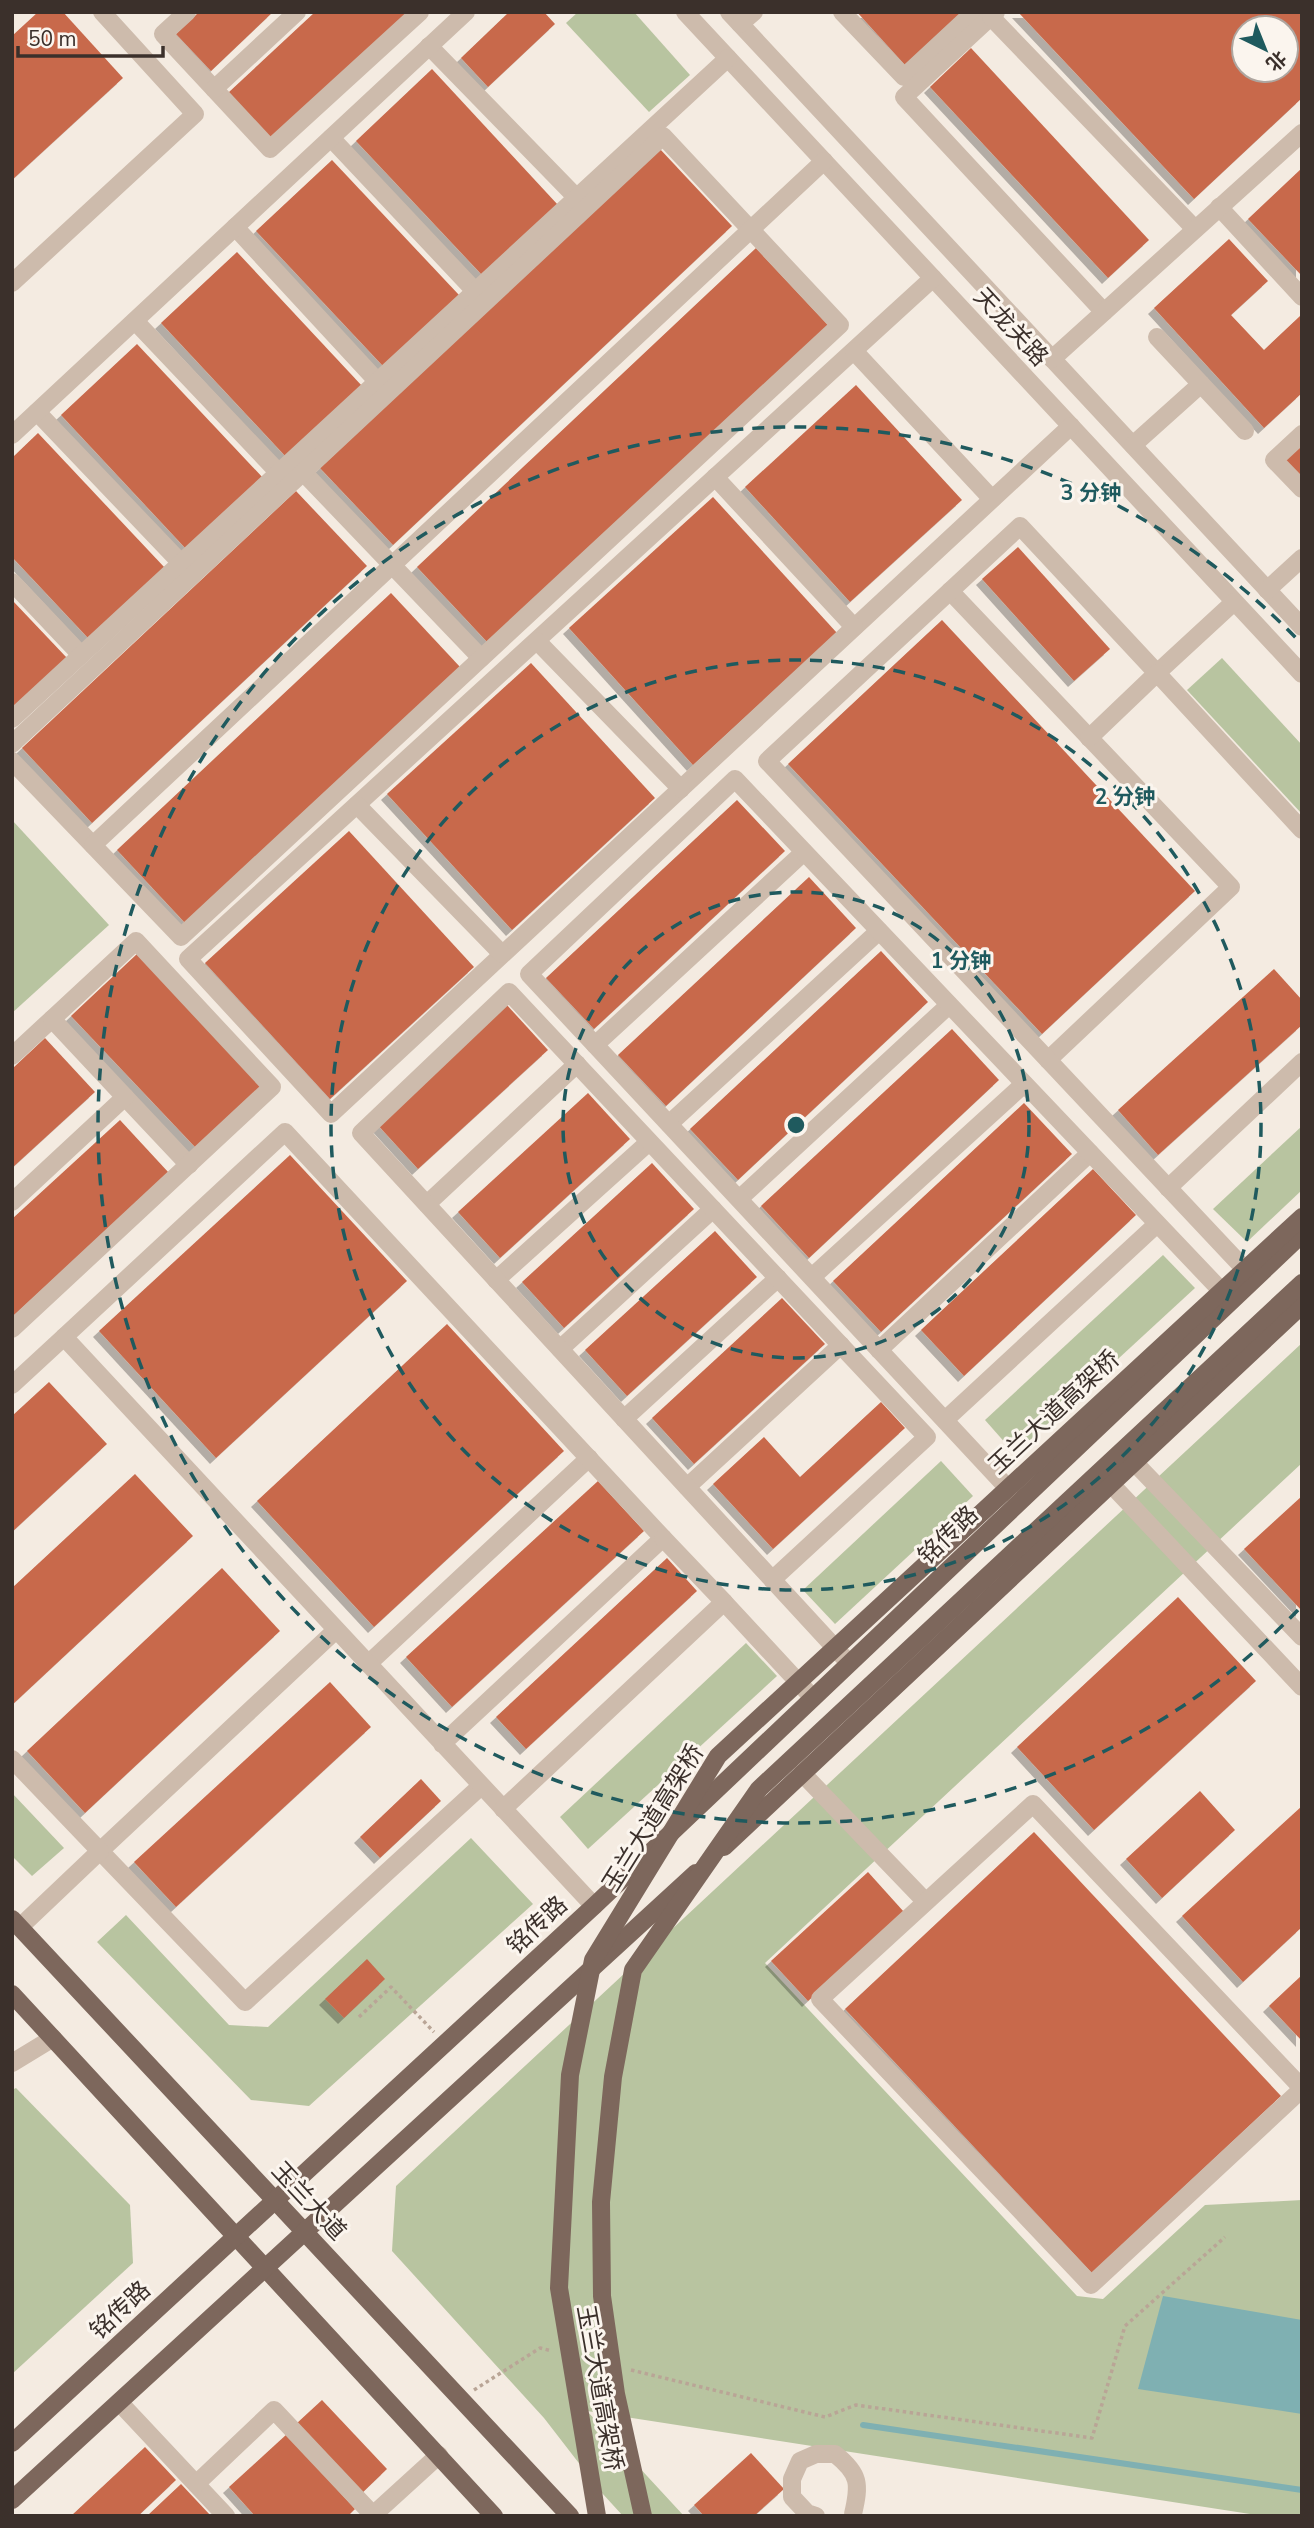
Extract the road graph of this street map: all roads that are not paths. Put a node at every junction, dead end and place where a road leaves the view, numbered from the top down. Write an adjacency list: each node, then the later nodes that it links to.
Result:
1 (102, 12): 22 (street)
2 (187, 12): 12 (street)
3 (298, 12): 12 (street)
4 (420, 12): 12 (street)
5 (466, 12): 10 (street)
6 (685, 12): 11 (street, 天龙关路)
7 (842, 12): 8 (street)
8 (987, 14): 20 (street); 25 (street)
9 (741, 16): 29 (street, 天龙关路)
10 (429, 46): 14 (street); 16 (street)
11 (728, 58): 15 (street, 天龙关路); 16 (street)
12 (214, 89)
13 (1302, 132): 17 (street)
14 (331, 138): 18 (street); 23 (street)
15 (824, 161): 19 (street); 21 (street, 天龙关路)
16 (577, 198): 23 (street)
17 (1219, 207): 20 (street); 24 (street)
18 (235, 227): 26 (street); 30 (street)
19 (751, 229): 39 (street); 45 (street); 54 (street)
20 (1195, 229): 25 (street)
21 (933, 278): 28 (street); 33 (street, 天龙关路)
22 (12, 283)
23 (475, 291): 30 (street)
24 (1302, 297)
25 (1104, 312): 29 (street)
26 (135, 321): 32 (street); 38 (street)
27 (1157, 337): 31 (street)
28 (854, 351): 40 (street); 42 (street)
29 (1052, 359): 37 (street, 天龙关路)
30 (377, 381): 38 (street)
31 (1201, 383): 34 (street); 37 (street)
32 (37, 412): 36 (street); 44 (street)
33 (1071, 426): 42 (street); 49 (street, 天龙关路)
34 (1245, 431)
35 (1302, 434): 41 (street)
36 (12, 435)
37 (1132, 446): 47 (street, 天龙关路)
38 (279, 472): 44 (street)
39 (303, 472): 45 (street); 59 (street)
40 (715, 477): 50 (street); 52 (street)
41 (1302, 489)
42 (992, 499): 50 (street)
43 (1302, 558): 47 (street)
44 (181, 563): 53 (street)
45 (393, 565): 54 (street); 64 (street)
46 (12, 582): 53 (street)
47 (1267, 590): 51 (street, 天龙关路)
48 (950, 591): 55 (street); 58 (street); 72 (street)
49 (1234, 602): 55 (street); 56 (street, 天龙关路)
50 (854, 627): 61 (street)
51 (1302, 627)
52 (537, 641): 61 (street); 62 (street)
53 (81, 655): 57 (street)
54 (481, 658): 64 (street)
55 (1157, 673): 58 (street); 63 (street)
56 (1302, 674)
57 (12, 719)
58 (1089, 738): 72 (street)
59 (12, 744)
60 (12, 761): 64 (street)
61 (681, 789): 67 (street)
62 (356, 806): 67 (street); 67 (street)
63 (1302, 830)
64 (93, 845)
65 (804, 852): 66 (street); 70 (street); 70 (street)
66 (879, 930): 68 (street); 77 (street)
67 (502, 954)
68 (950, 1005): 75 (street); 82 (street)
69 (52, 1019): 71 (street); 76 (street); 80 (street)
70 (595, 1045): 77 (street)
71 (12, 1056)
72 (1048, 1060): 81 (street)
73 (1302, 1062): 81 (street)
74 (577, 1064): 78 (street); 84 (street); 84 (street)
75 (1024, 1084): 79 (street); 90 (street)
76 (125, 1097): 80 (street); 83 (street)
77 (669, 1124): 82 (street)
78 (649, 1142): 85 (street); 92 (street)
79 (1090, 1153): 87 (street); 100 (street)
80 (189, 1165): 96 (street)
81 (1168, 1188): 91 (street)
82 (739, 1199): 90 (street)
83 (12, 1202)
84 (426, 1204): 92 (street)
85 (713, 1209): 89 (street); 99 (street)
86 (1302, 1217): 145 (main road, 玉兰大道高架桥, bridge)
87 (1157, 1224): 94 (street); 103 (street)
88 (1302, 1234): 91 (main road, 铭传路)
89 (778, 1278): 98 (street); 102 (street)
90 (812, 1278): 100 (street)
91 (1254, 1279): 94 (main road, 铭传路)
92 (496, 1280): 99 (street)
93 (1302, 1283): 146 (main road, 玉兰大道高架桥, bridge)
94 (1231, 1301): 108 (main road, 铭传路)
95 (1302, 1305): 105 (main road)
96 (12, 1329)
97 (64, 1337): 101 (street); 104 (street); 112 (street)
98 (841, 1345): 107 (street); 110 (street)
99 (560, 1349): 102 (street)
100 (879, 1350): 103 (street)
101 (12, 1385)
102 (624, 1419): 107 (street)
103 (944, 1420): 108 (street)
104 (589, 1458): 109 (street); 115 (street)
105 (1133, 1461): 106 (main road); 113 (street)
106 (1110, 1483): 116 (street); 120 (main road)
107 (687, 1487): 110 (street)
108 (1020, 1501): 114 (main road, 铭传路)
109 (663, 1538): 111 (street); 118 (street)
110 (772, 1580): 114 (street)
111 (724, 1602): 117 (street); 122 (street)
112 (336, 1630): 115 (street); 123 (street)
113 (1302, 1637)
114 (849, 1663): 117 (main road, 铭传路)
115 (368, 1664): 118 (street)
116 (1302, 1688)
117 (813, 1698): 125 (main road, 铭传路)
118 (442, 1744): 121 (street)
119 (12, 1759): 123 (street)
120 (802, 1773): 124 (street); 132 (main road)
121 (481, 1786): 122 (street); 123 (street)
122 (503, 1809): 125 (street)
123 (100, 1852): 126 (street)
124 (925, 1901): 130 (street); 130 (street)
125 (594, 1906): 131 (main road, 铭传路)
126 (16, 1923): 131 (main road, 玉兰大道)
127 (12, 1994): 128 (main road)
128 (53, 2038): 129 (street); 133 (main road)
129 (12, 2063)
130 (1302, 2088)
131 (275, 2200): 132 (main road, 玉兰大道); 133 (main road, 铭传路)
132 (304, 2232): 134 (main road); 144 (main road, 玉兰大道)
133 (236, 2236): 134 (main road); 136 (main road, 铭传路)
134 (265, 2268): 135 (main road); 137 (main road)
135 (119, 2402): 138 (street); 139 (main road)
136 (12, 2443)
137 (439, 2455): 142 (street); 143 (main road)
138 (196, 2484): 141 (street); 142 (street)
139 (12, 2500)
140 (850, 2515): 147 (street)
141 (226, 2516)
142 (373, 2516)
143 (494, 2516)
144 (570, 2516)
145 (597, 2516)
146 (643, 2516)
147 (816, 2516)

